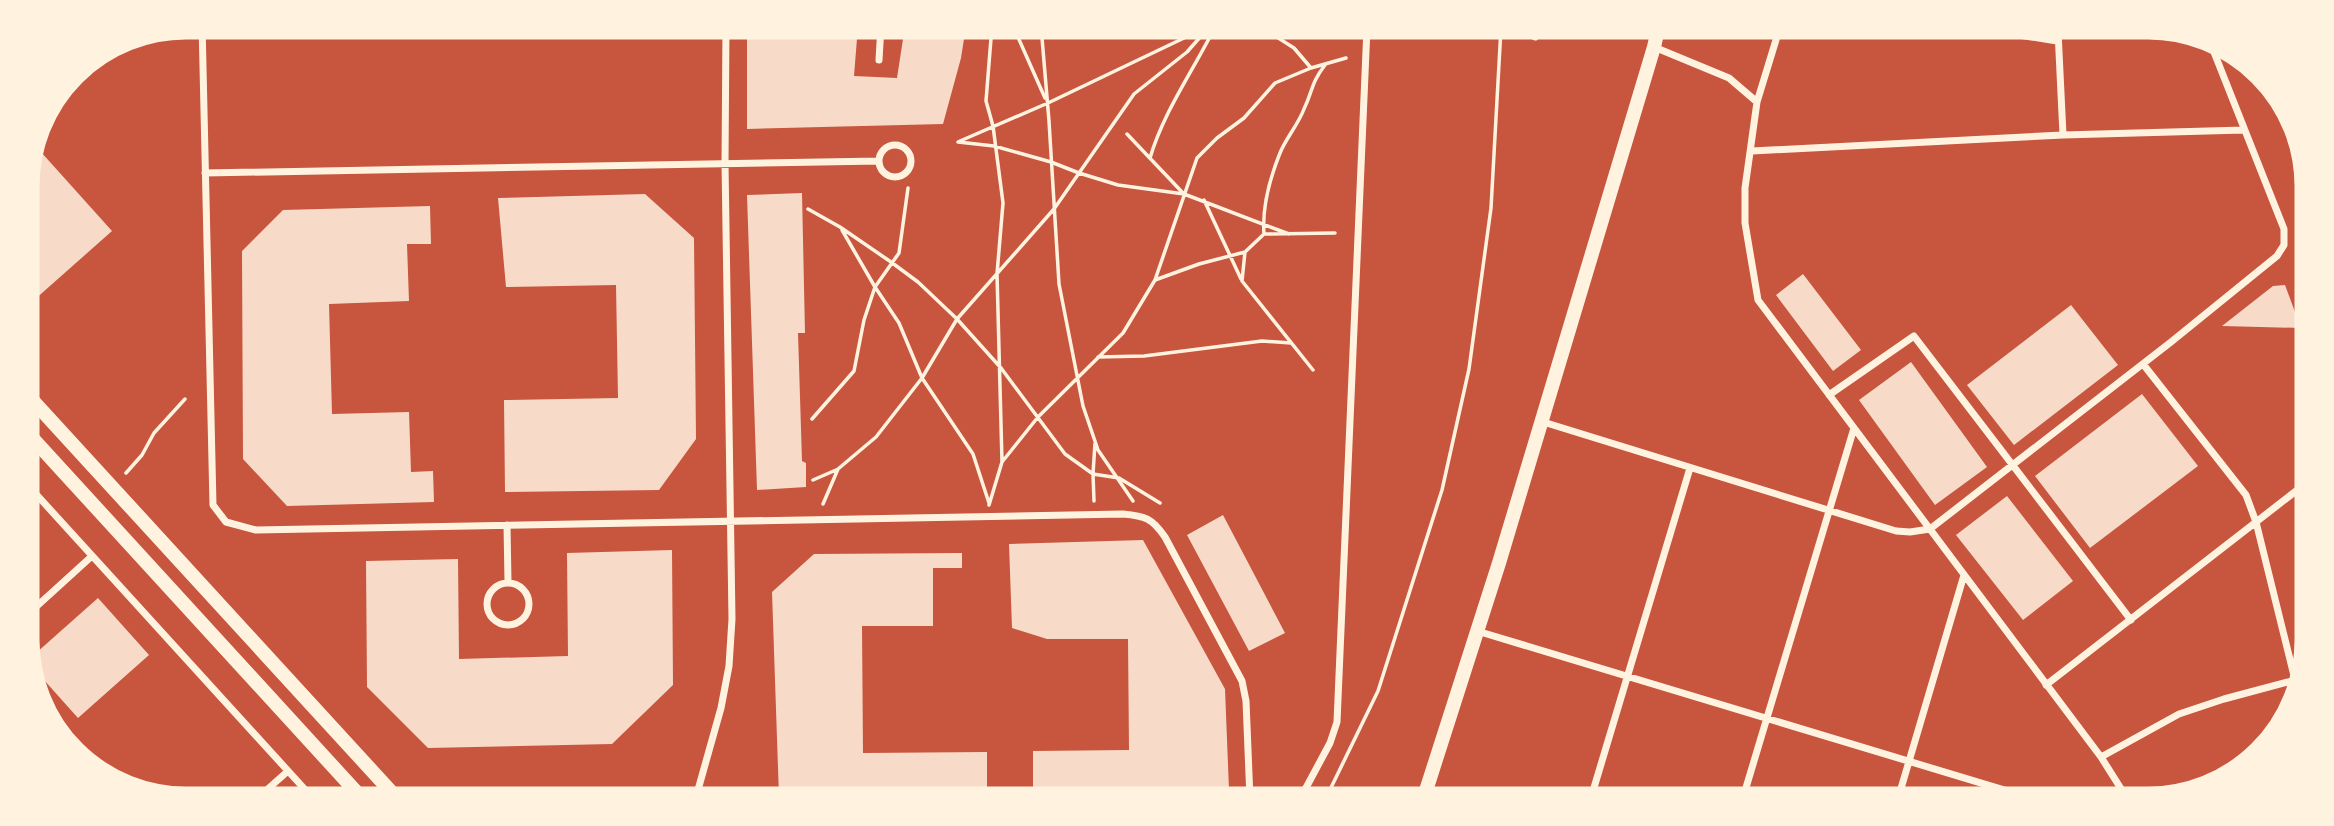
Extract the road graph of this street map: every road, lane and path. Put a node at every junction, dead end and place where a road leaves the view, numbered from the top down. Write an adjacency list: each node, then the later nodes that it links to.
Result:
1 (202, 35): 36 (street)
2 (726, 35): 35 (street)
3 (880, 35): 21 (street)
4 (991, 35): 26 (path)
5 (1018, 35): 25 (path)
6 (1042, 35): 25 (path)
7 (1191, 35): 25 (path)
8 (1201, 35): 37 (path)
9 (1211, 35): 32 (path)
10 (1274, 35): 23 (path)
11 (1367, 35): 111 (street)
12 (1501, 35): 112 (path)
13 (1657, 35): 18 (main road)
14 (1777, 35): 24 (street)
15 (2019, 35): 17 (street)
16 (2058, 35): 17 (street)
17 (2057, 41): 29 (street)
18 (1654, 47): 24 (street); 68 (main road)
19 (2213, 50): 27 (street)
20 (1346, 58): 22 (path)
21 (879, 60)
22 (1326, 63): 23 (path); 43 (path)
23 (1311, 68): 39 (path)
24 (1757, 102): 31 (street)
25 (1048, 103): 26 (path); 34 (path)
26 (993, 127): 30 (path); 30 (path)
27 (2244, 130): 29 (street); 58 (street)
28 (1127, 134): 32 (path)
29 (2063, 135): 31 (street)
30 (994, 146): 34 (path); 51 (path)
31 (1752, 150): 63 (street)
32 (1150, 158): 39 (path)
33 (879, 161): 33 (street); 35 (street)
34 (1051, 162): 37 (path); 42 (path)
35 (725, 163): 36 (street); 87 (street)
36 (205, 173): 89 (street)
37 (1079, 173): 39 (path); 42 (path)
38 (908, 188): 50 (path)
39 (1184, 194): 40 (path); 52 (path)
40 (1204, 200): 43 (path); 49 (path)
41 (808, 209): 44 (path)
42 (1054, 209): 51 (path); 61 (path)
43 (1263, 223): 46 (path); 47 (path)
44 (840, 227): 50 (path); 54 (path)
45 (1335, 233): 47 (path)
46 (1264, 234): 47 (path); 48 (path)
47 (1289, 234)
48 (1245, 252): 49 (path); 53 (path)
49 (1230, 255): 52 (path); 53 (path)
50 (891, 262): 54 (path); 55 (path)
51 (996, 274): 55 (path); 59 (path)
52 (1155, 280): 57 (path)
53 (1242, 281): 56 (path)
54 (874, 287): 62 (path); 67 (path)
55 (957, 319): 59 (path); 62 (path)
56 (1291, 343): 57 (path); 60 (path)
57 (1098, 357): 61 (path)
58 (2143, 364): 73 (street); 88 (street)
59 (1001, 368): 66 (path); 72 (path)
60 (1313, 370)
61 (1078, 375): 66 (path); 70 (path)
62 (922, 378): 72 (path); 75 (path)
63 (1829, 395): 69 (street); 73 (street)
64 (185, 399): 76 (path)
65 (35, 403): 108 (main road)
66 (1038, 416): 72 (path); 77 (path)
67 (812, 419)
68 (1540, 421): 74 (street); 96 (main road)
69 (1854, 428): 86 (street); 90 (street)
70 (1095, 441): 77 (path); 78 (path)
71 (35, 442): 107 (main road)
72 (1002, 462)
73 (2012, 466): 90 (street); 95 (street)
74 (1690, 468): 86 (street); 98 (street)
75 (838, 469): 79 (path); 85 (path)
76 (126, 473)
77 (1093, 474): 78 (path); 83 (path)
78 (1119, 478): 82 (path); 84 (path)
79 (813, 480)
80 (2299, 489): 88 (street)
81 (35, 493): 91 (street)
82 (1133, 501)
83 (1094, 502)
84 (1160, 503)
85 (823, 505)
86 (1828, 512): 90 (street); 101 (street)
87 (730, 521): 89 (street); 109 (street); 110 (street)
88 (2256, 522): 95 (street); 97 (street)
89 (507, 525): 93 (street)
90 (1930, 530): 92 (street)
91 (92, 556): 94 (street); 104 (street)
92 (1964, 575): 100 (street); 103 (street)
93 (508, 582): 93 (street)
94 (35, 608)
95 (2131, 620): 100 (street)
96 (1477, 631): 98 (street); 113 (main road)
97 (2296, 668)
98 (1629, 677): 101 (street); 114 (street)
99 (2293, 681): 102 (street)
100 (2046, 685): 102 (street)
101 (1766, 719): 103 (street); 115 (street)
102 (2101, 757): 118 (street)
103 (1908, 762): 116 (street); 117 (street)
104 (288, 771): 105 (street); 106 (street)
105 (266, 791)
106 (306, 791)
107 (354, 791)
108 (390, 791)
109 (698, 791)
110 (1250, 791)
111 (1304, 791)
112 (1329, 791)
113 (1426, 791)
114 (1593, 791)
115 (1745, 791)
116 (1900, 791)
117 (2006, 791)
118 (2122, 791)

